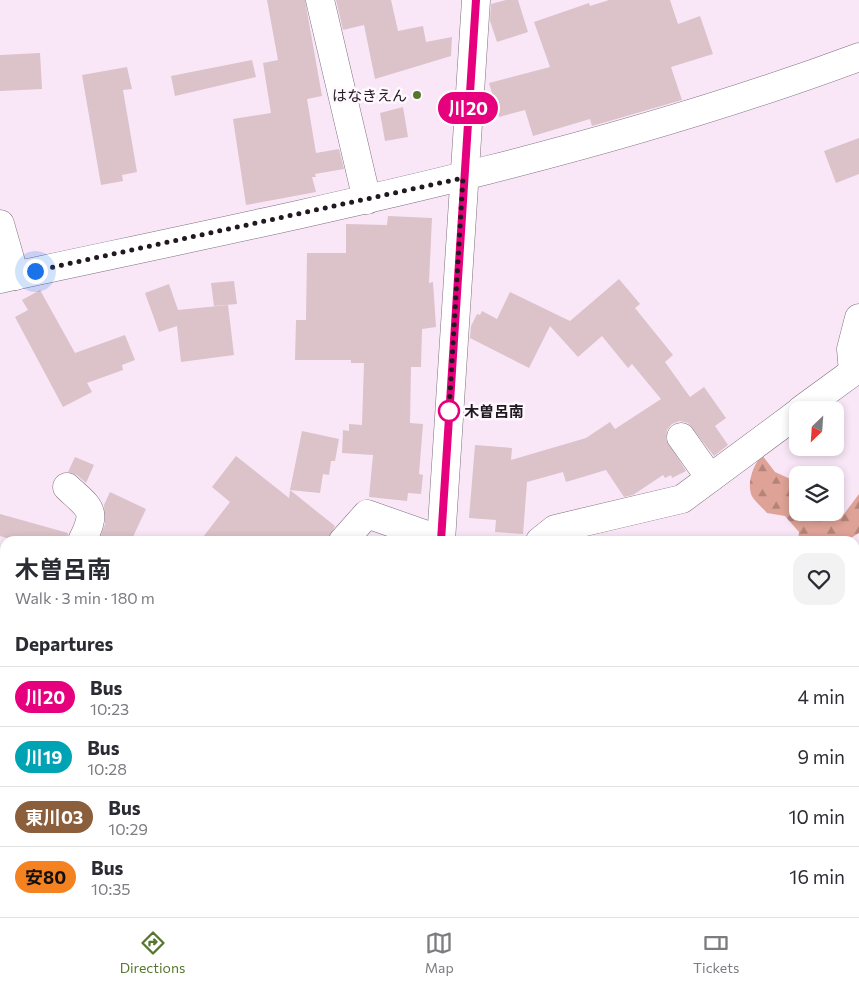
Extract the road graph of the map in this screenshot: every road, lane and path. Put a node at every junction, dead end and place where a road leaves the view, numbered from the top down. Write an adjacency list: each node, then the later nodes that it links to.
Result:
1 (320, 0): 5 (street)
2 (476, 0): 4 (street)
3 (859, 57): 4 (street)
4 (463, 178): 5 (street); 18 (street)
5 (367, 200): 7 (street)
6 (0, 224): 7 (street)
7 (8, 277)
8 (859, 318): 9 (street)
9 (856, 381): 10 (street)
10 (818, 401)
11 (789, 420): 13 (street)
12 (682, 437): 13 (street)
13 (710, 478): 19 (street)
14 (67, 486): 15 (street)
15 (84, 536)
16 (347, 536): 17 (street)
17 (427, 536)
18 (441, 536)
19 (546, 536)

